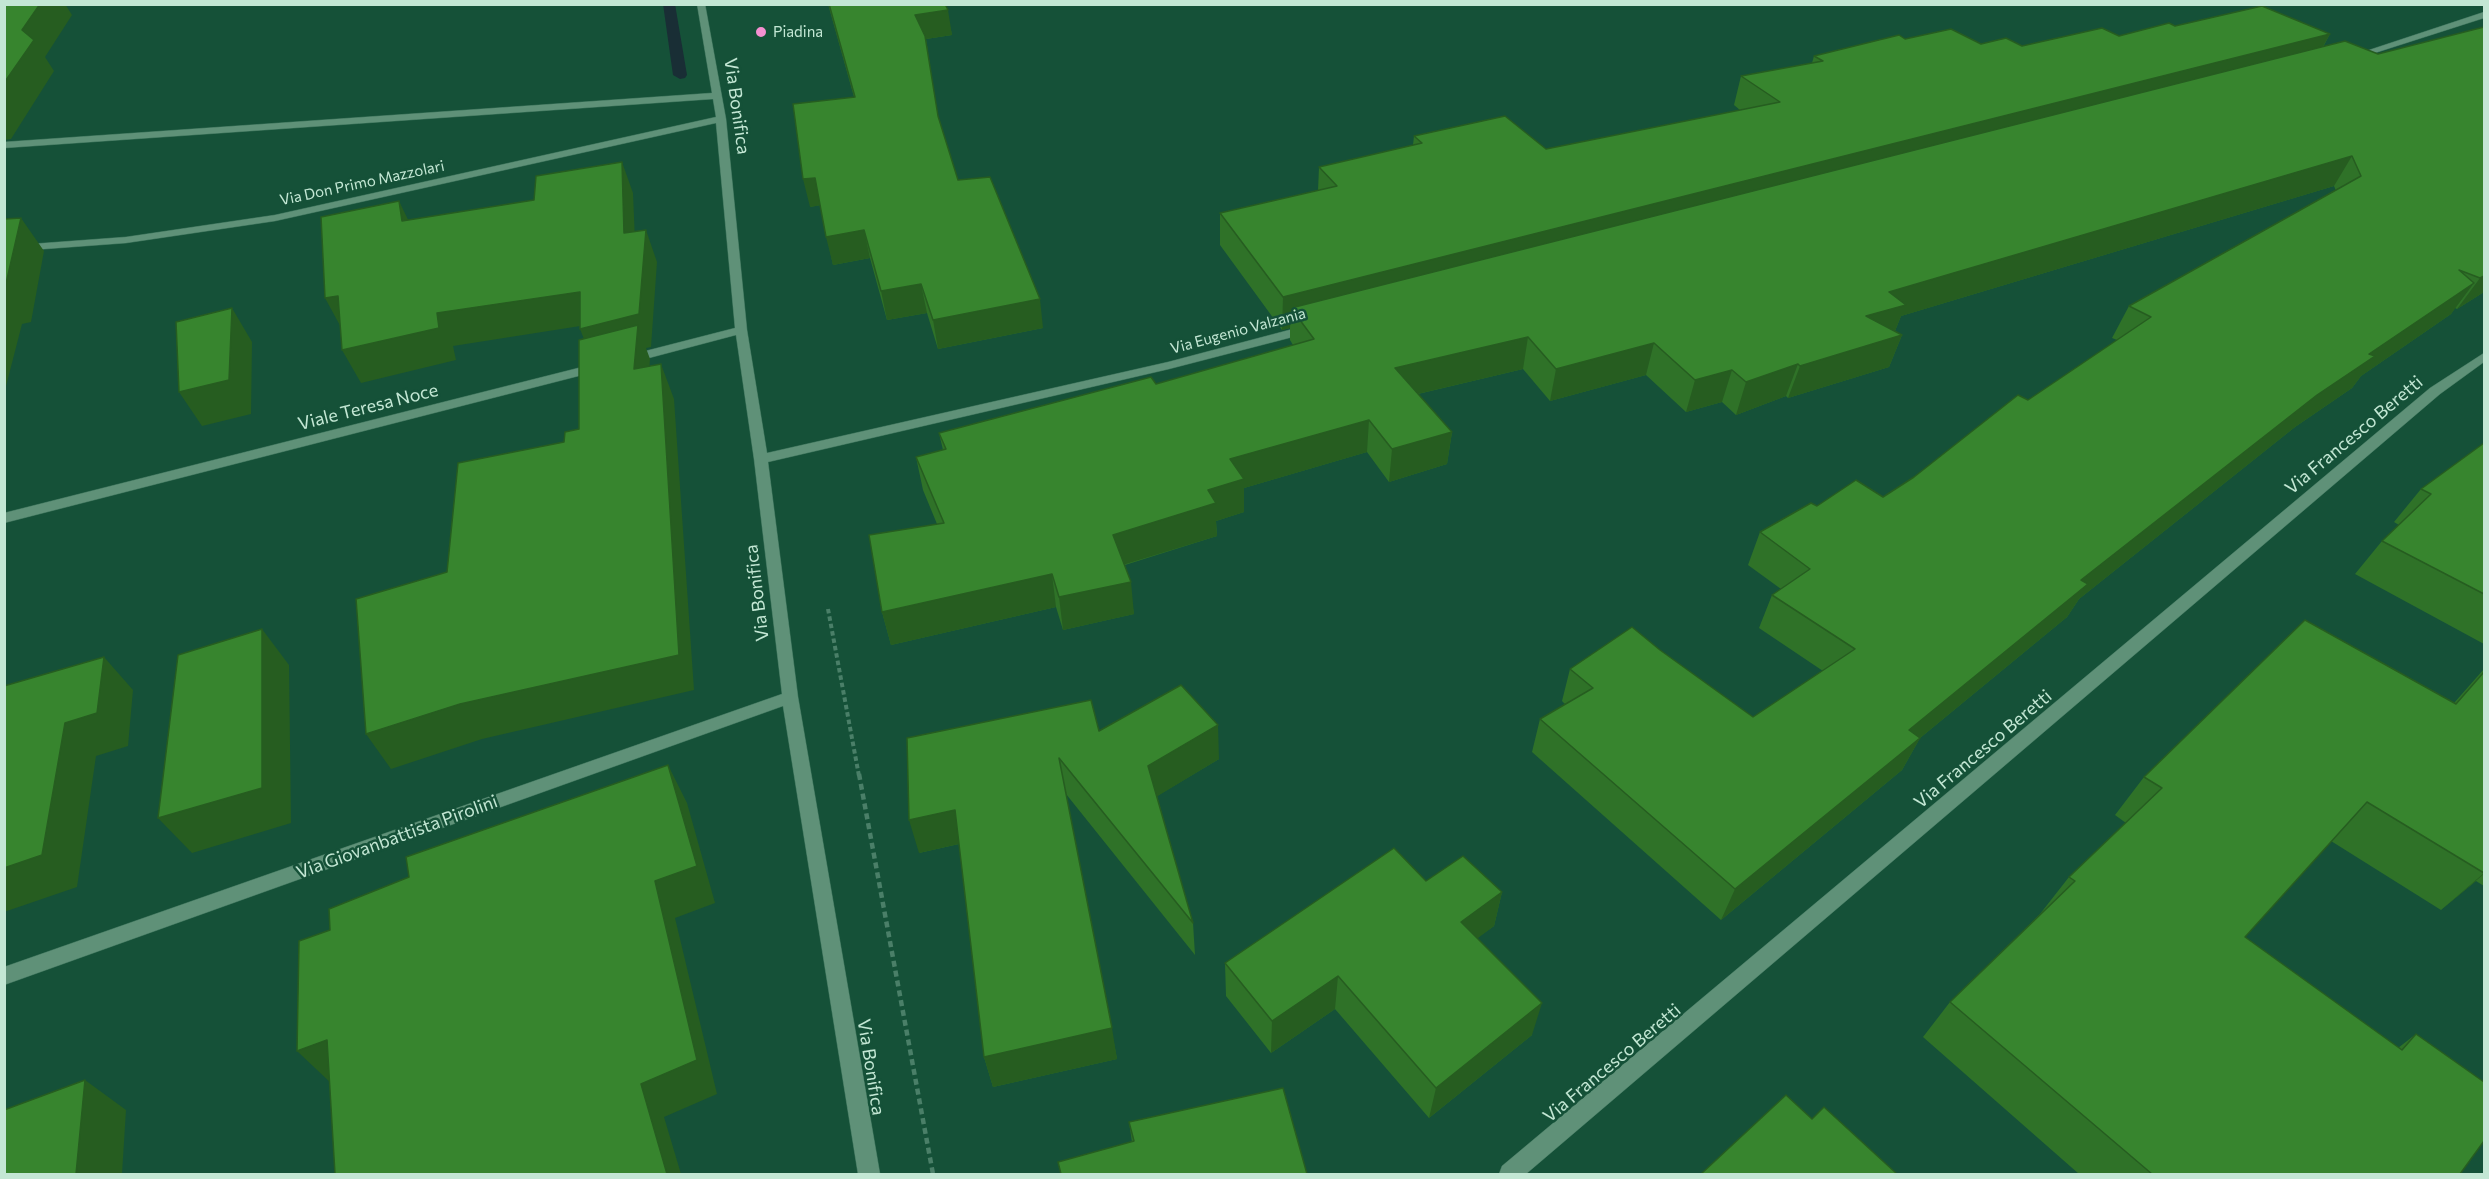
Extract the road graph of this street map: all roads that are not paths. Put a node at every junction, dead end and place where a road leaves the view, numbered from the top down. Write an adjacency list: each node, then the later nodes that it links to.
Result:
1 (701, 4): 4 (street, Via Bonifica)
2 (2484, 15): 3 (street)
3 (2342, 60)
4 (717, 96): 5 (street, Via Bonifica); 6 (street)
5 (721, 119): 7 (street, Via Don Primo Mazzolari); 9 (street, Via Bonifica)
6 (4, 145)
7 (4, 249)
8 (1318, 326): 11 (street, Via Eugenio Valzania)
9 (741, 330): 11 (street, Via Bonifica); 12 (street, Viale Teresa Noce)
10 (2484, 357): 16 (street, Via Francesco Beretti)
11 (760, 459): 13 (street, Via Bonifica)
12 (4, 518)
13 (790, 697): 14 (street, Via Giovanbattista Pirolini); 15 (street, Via Bonifica)
14 (4, 976)
15 (869, 1174)
16 (1510, 1174)

